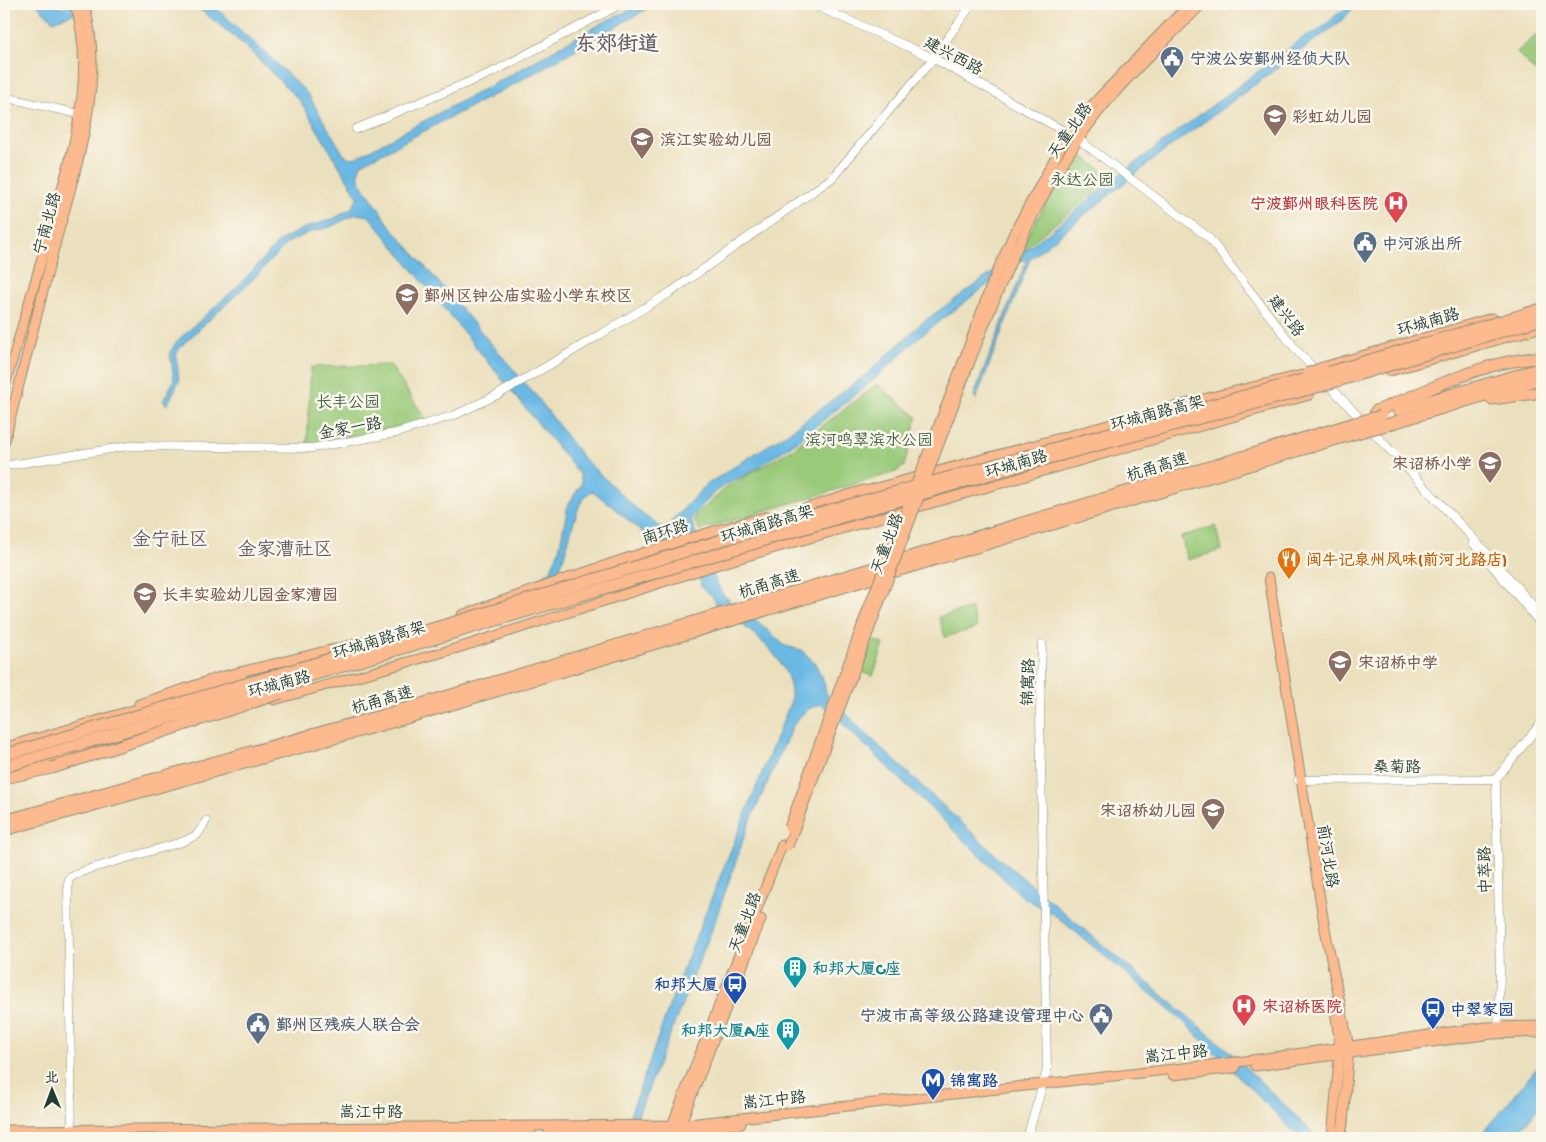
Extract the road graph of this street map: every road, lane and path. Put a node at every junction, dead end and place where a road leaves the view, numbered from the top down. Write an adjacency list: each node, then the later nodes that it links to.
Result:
1 (621, 4): 10 (street)
2 (812, 4): 7 (street, 建兴西路)
3 (972, 4): 7 (street, 金家一路)
4 (1189, 4): 11 (main road, 天童北路)
5 (1202, 4): 12 (main road, 天童北路)
6 (80, 6): 9 (main road, 宁南北路); 26 (main road, 宁南北路)
7 (933, 58): 11 (street, 建兴西路); 27 (street, 金家一路)
8 (4, 97): 9 (street)
9 (79, 114): 21 (main road, 宁南北路)
10 (356, 129)
11 (1069, 134): 12 (street, 建兴西路); 18 (main road, 天童北路)
12 (1078, 139): 18 (main road, 天童北路); 29 (street, 建兴路)
13 (1542, 304): 28 (main road, 环城南路, bridge)
14 (1542, 309): 33 (highway, 环城南路高架, bridge)
15 (1542, 318): 40 (highway, 环城南路高架, bridge)
16 (1542, 327): 45 (main road, 环城南路)
17 (1542, 358): 24 (highway)
18 (966, 363): 52 (main road, 天童北路, bridge)
19 (1542, 368): 24 (highway, 杭甬高速)
20 (1542, 378): 23 (highway, 杭甬高速)
21 (4, 390)
22 (1542, 392): 23 (highway)
23 (1412, 416): 24 (highway, 杭甬高速)
24 (1381, 417): 25 (highway); 25 (highway, 杭甬高速, bridge)
25 (1355, 425): 34 (highway, 杭甬高速); 34 (highway, 杭甬高速)
26 (4, 443)
27 (4, 466)
28 (864, 491): 30 (main road, 环城南路); 33 (highway, bridge)
29 (1460, 526): 35 (street); 37 (street)
30 (720, 528): 31 (main road, 南环路)
31 (618, 561): 42 (main road, 环城南路)
32 (1267, 578): 48 (main road, 前河北路)
33 (554, 592): 39 (highway, 环城南路高架, bridge)
34 (756, 609): 36 (highway, 杭甬高速)
35 (1542, 616)
36 (720, 620): 49 (highway, 杭甬高速); 51 (highway, 杭甬高速)
37 (1542, 625)
38 (1042, 644): 57 (street, 锦寓路)
39 (368, 648): 42 (highway, bridge); 43 (highway, 环城南路高架, bridge)
40 (377, 656): 44 (highway, 环城南路高架, bridge); 46 (highway, bridge)
41 (1542, 722): 47 (street)
42 (4, 749)
43 (4, 755)
44 (4, 767)
45 (4, 774)
46 (4, 778)
47 (1496, 779): 48 (street, 桑菊路); 54 (street, 中萃路)
48 (1300, 780): 56 (main road, 前河北路)
49 (4, 821)
50 (206, 822): 60 (street)
51 (4, 830)
52 (785, 846): 59 (main road, 天童北路); 59 (main road, 天童北路)
53 (1542, 1026): 54 (main road, 嵩江中路)
54 (1498, 1030): 55 (main road, 嵩江中路); 56 (main road, 嵩江中路)
55 (1542, 1032)
56 (1345, 1052): 57 (main road, 嵩江中路); 62 (main road, 前河北路)
57 (1043, 1086): 59 (main road, 嵩江中路); 63 (street, 锦寓路)
58 (4, 1130): 60 (main road, 嵩江中路)
59 (673, 1131): 60 (main road, 嵩江中路); 60 (main road, 嵩江中路)
60 (72, 1134): 61 (main road, 嵩江中路)
61 (4, 1135)
62 (1335, 1137)
63 (1027, 1138)

